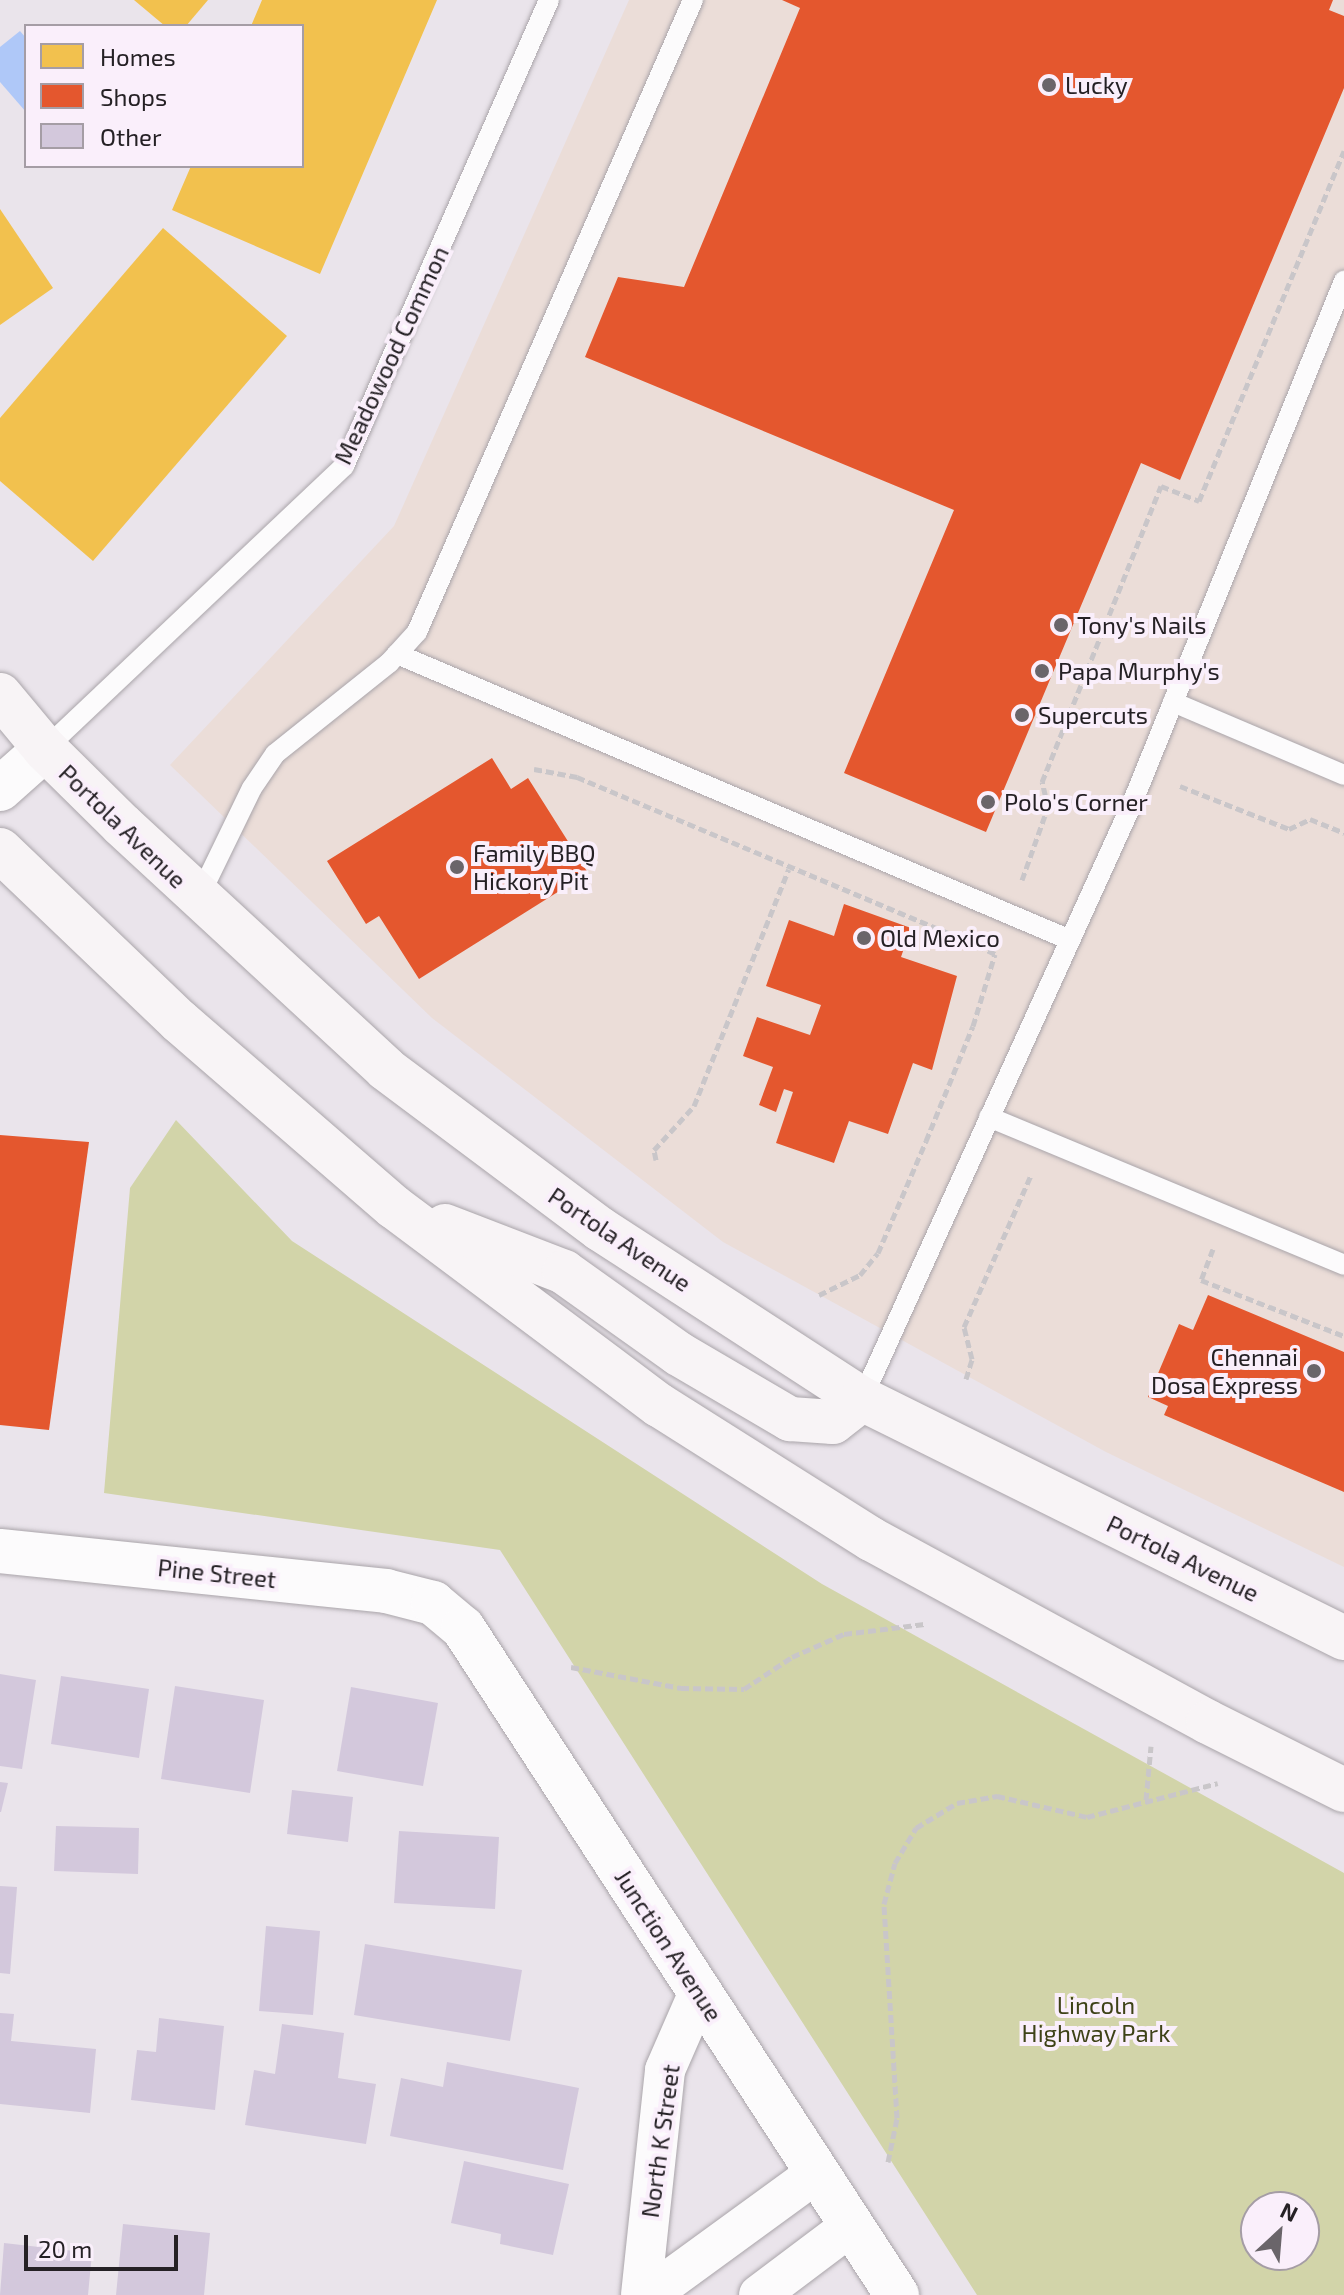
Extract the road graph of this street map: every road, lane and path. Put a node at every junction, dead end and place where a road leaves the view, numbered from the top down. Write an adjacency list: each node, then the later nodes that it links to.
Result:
1 (549, 0): 8 (lane, Meadowood Common)
2 (693, 0): 5 (lane)
3 (1344, 151): 13 (path)
4 (1344, 281): 7 (lane)
5 (397, 654): 19 (lane); 20 (lane)
6 (0, 695): 8 (main road, Portola Avenue)
7 (1173, 702): 10 (lane); 20 (lane)
8 (45, 749): 11 (street); 19 (main road, Portola Avenue)
9 (534, 769): 17 (path)
10 (1344, 775)
11 (0, 789)
12 (1171, 796): 15 (path)
13 (1045, 798): 14 (path); 18 (path)
14 (1076, 800)
15 (1344, 833)
16 (0, 850): 24 (main road)
17 (789, 869): 22 (path); 27 (path)
18 (1021, 882)
19 (198, 899): 30 (main road, Portola Avenue)
20 (1070, 940): 21 (lane)
21 (989, 1117): 26 (lane); 30 (lane)
22 (656, 1160)
23 (1044, 1174): 29 (path)
24 (394, 1207): 30 (main road); 38 (main road)
25 (1216, 1242): 28 (path)
26 (1344, 1265)
27 (819, 1295)
28 (1344, 1336)
29 (966, 1379)
30 (862, 1399): 34 (main road, Portola Avenue)
31 (0, 1551): 32 (street, Pine Street)
32 (433, 1603): 40 (street, Junction Avenue)
33 (929, 1624): 35 (path)
34 (1344, 1638)
35 (571, 1667)
36 (1151, 1739): 39 (path)
37 (1230, 1780): 39 (path)
38 (1344, 1790)
39 (1146, 1800): 41 (path)
40 (699, 1992): 42 (street, Junction Avenue); 44 (street, North K Street)
41 (888, 2162)
42 (816, 2173): 43 (street, Junction Avenue); 45 (street)
43 (852, 2225): 46 (street); 47 (street, Junction Avenue)
44 (641, 2295)
45 (649, 2295)
46 (759, 2295)
47 (897, 2295)

